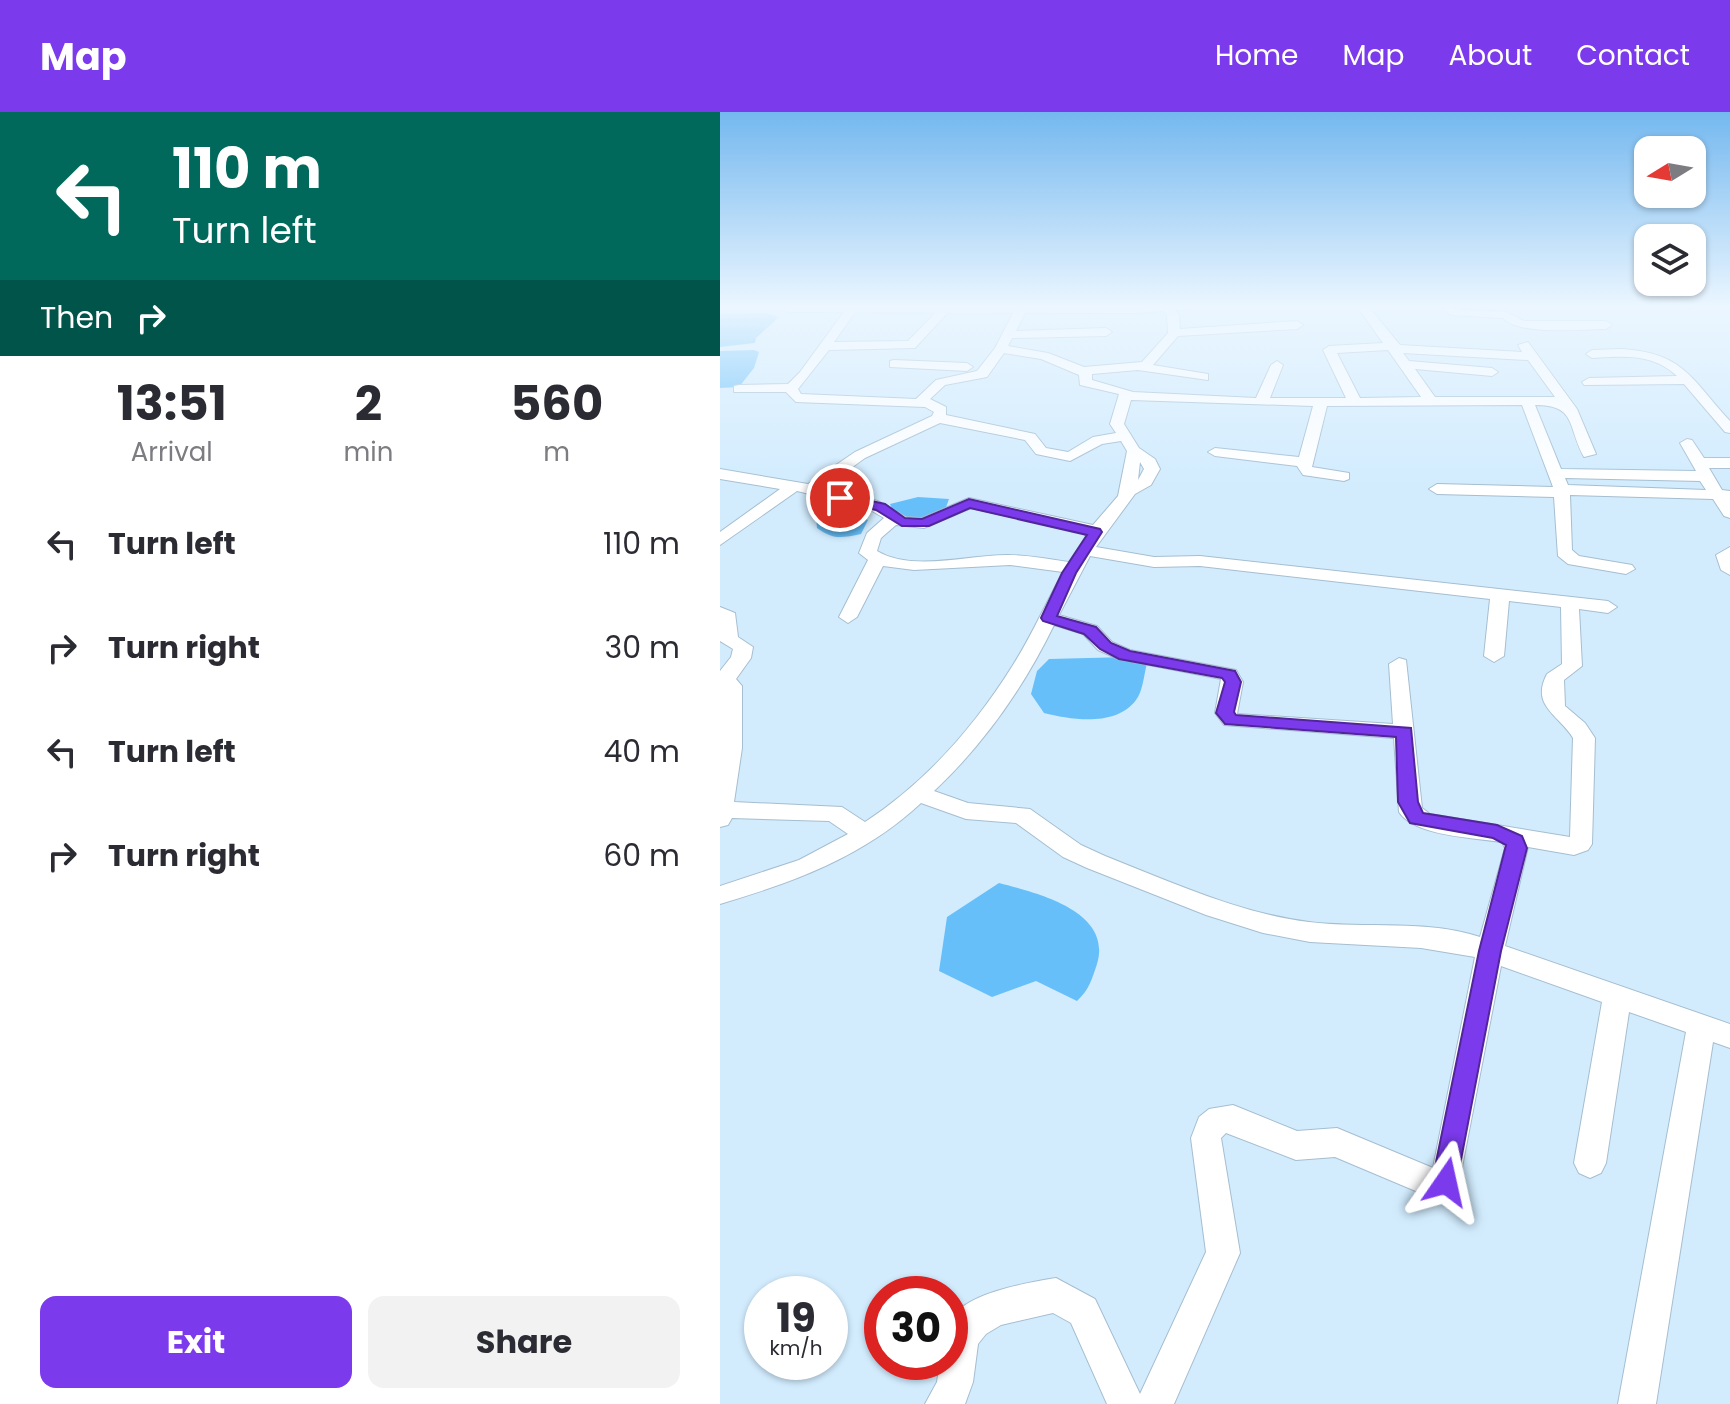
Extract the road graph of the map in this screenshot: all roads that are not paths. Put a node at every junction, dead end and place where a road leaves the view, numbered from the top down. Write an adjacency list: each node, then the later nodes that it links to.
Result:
1 (810, 365): 19 (street)
2 (924, 365): 13 (street)
3 (990, 365): 13 (street)
4 (1061, 365): 14 (street)
5 (1144, 365): 12 (street)
6 (1277, 365): 23 (street)
7 (1337, 365): 27 (street)
8 (1408, 365): 28 (street)
9 (1412, 365): 15 (street)
10 (1539, 365): 24 (street)
11 (1669, 365): 17 (street)
12 (1140, 367): 14 (street); 16 (street)
13 (988, 368): 25 (street)
14 (1085, 371): 21 (street)
15 (1492, 372)
16 (1203, 377)
17 (1688, 380): 18 (street); 30 (street)
18 (1589, 382)
19 (791, 388): 20 (street); 25 (street)
20 (739, 389)
21 (1126, 396): 23 (street); 33 (street)
22 (1527, 401): 24 (street); 28 (street); 40 (street)
23 (1261, 402): 26 (street)
24 (1564, 402): 36 (street)
25 (926, 403): 31 (street)
26 (1321, 403): 27 (street); 37 (street)
27 (1356, 403): 28 (street)
28 (1433, 404)
29 (1730, 407): 30 (street)
30 (1711, 408): 32 (street)
31 (938, 418): 33 (street); 44 (street)
32 (1730, 429)
33 (1122, 437): 50 (street)
34 (1687, 443): 38 (street)
35 (1215, 452): 37 (street)
36 (1589, 454)
37 (1305, 462): 42 (street)
38 (1699, 463): 39 (street); 43 (street)
39 (1730, 463)
40 (1556, 473): 43 (street); 46 (street)
41 (720, 474): 44 (street)
42 (1344, 476)
43 (1708, 478): 47 (street)
44 (802, 487): 49 (street); 51 (street)
45 (1437, 489): 46 (street)
46 (1562, 491): 47 (street); 56 (street)
47 (1724, 495): 48 (street)
48 (1730, 513)
49 (895, 518): 50 (street); 54 (street)
50 (1096, 532): 52 (street)
51 (720, 540)
52 (1085, 550): 55 (street); 58 (street)
53 (1730, 552): 57 (street)
54 (877, 560): 55 (street); 62 (street)
55 (1072, 568): 63 (street)
56 (1626, 569)
57 (1730, 570)
58 (1500, 595): 59 (street); 64 (street)
59 (1570, 603): 60 (street); 72 (street)
60 (1608, 607)
61 (720, 613): 66 (street)
62 (848, 617)
63 (1049, 618): 68 (street); 69 (street)
64 (1494, 656)
65 (1399, 664): 68 (street)
66 (723, 678): 67 (street)
67 (726, 723): 70 (street)
68 (1405, 732): 72 (street)
69 (916, 793): 71 (street); 74 (street)
70 (721, 814): 71 (street)
71 (863, 834): 73 (street)
72 (1510, 835): 74 (street)
73 (720, 895)
74 (1490, 951): 75 (street); 80 (street)
75 (1617, 997): 76 (street); 77 (street)
76 (1716, 1031): 81 (street)
77 (1590, 1163)
78 (944, 1404): 79 (street)
79 (1126, 1404)
80 (1155, 1404)
81 (1637, 1404)

